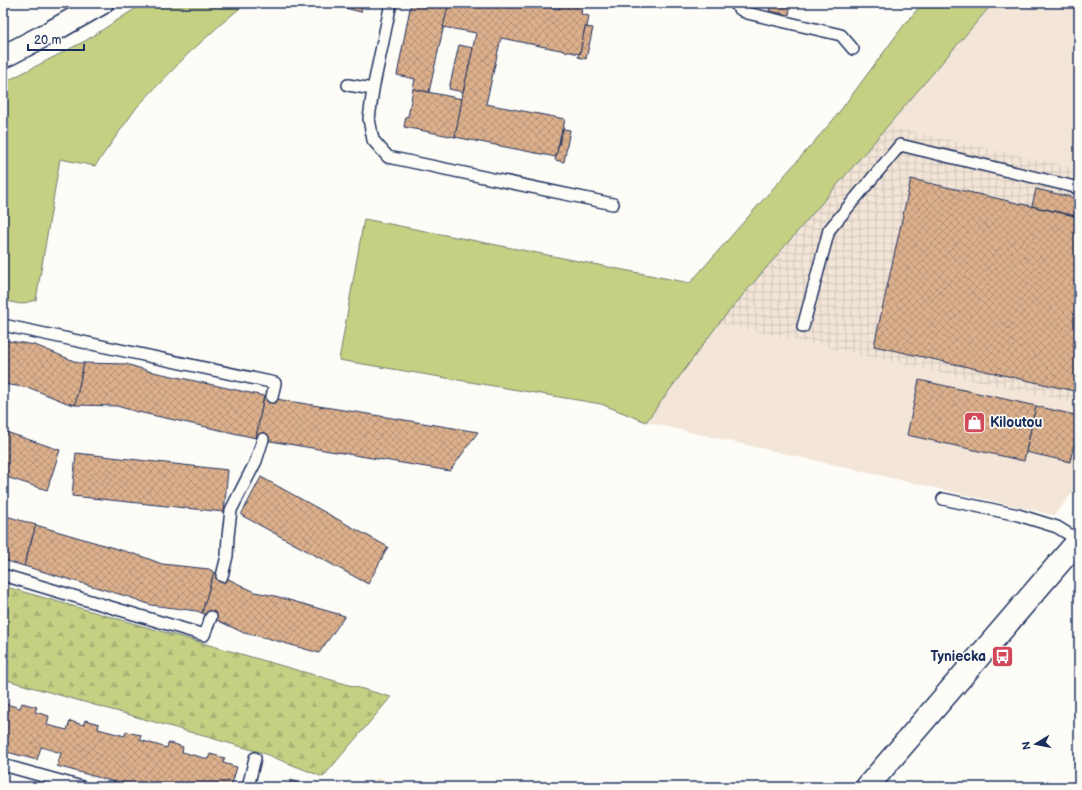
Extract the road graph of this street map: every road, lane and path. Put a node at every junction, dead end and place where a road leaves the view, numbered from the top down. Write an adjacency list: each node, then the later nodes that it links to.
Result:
1 (102, 3): 5 (street)
2 (391, 3): 7 (lane)
3 (735, 3): 4 (lane)
4 (852, 49)
5 (3, 57)
6 (348, 85): 7 (lane)
7 (373, 89): 9 (lane)
8 (1079, 188): 11 (lane)
9 (613, 204)
10 (3, 325): 12 (lane)
11 (803, 327)
12 (272, 398)
13 (263, 439): 17 (lane)
14 (942, 499): 15 (lane)
15 (1078, 541): 23 (street)
16 (3, 575): 18 (lane)
17 (222, 576)
18 (211, 617)
19 (255, 758): 22 (lane)
20 (3, 765): 21 (lane)
21 (82, 787)
22 (248, 787)
23 (867, 787)

